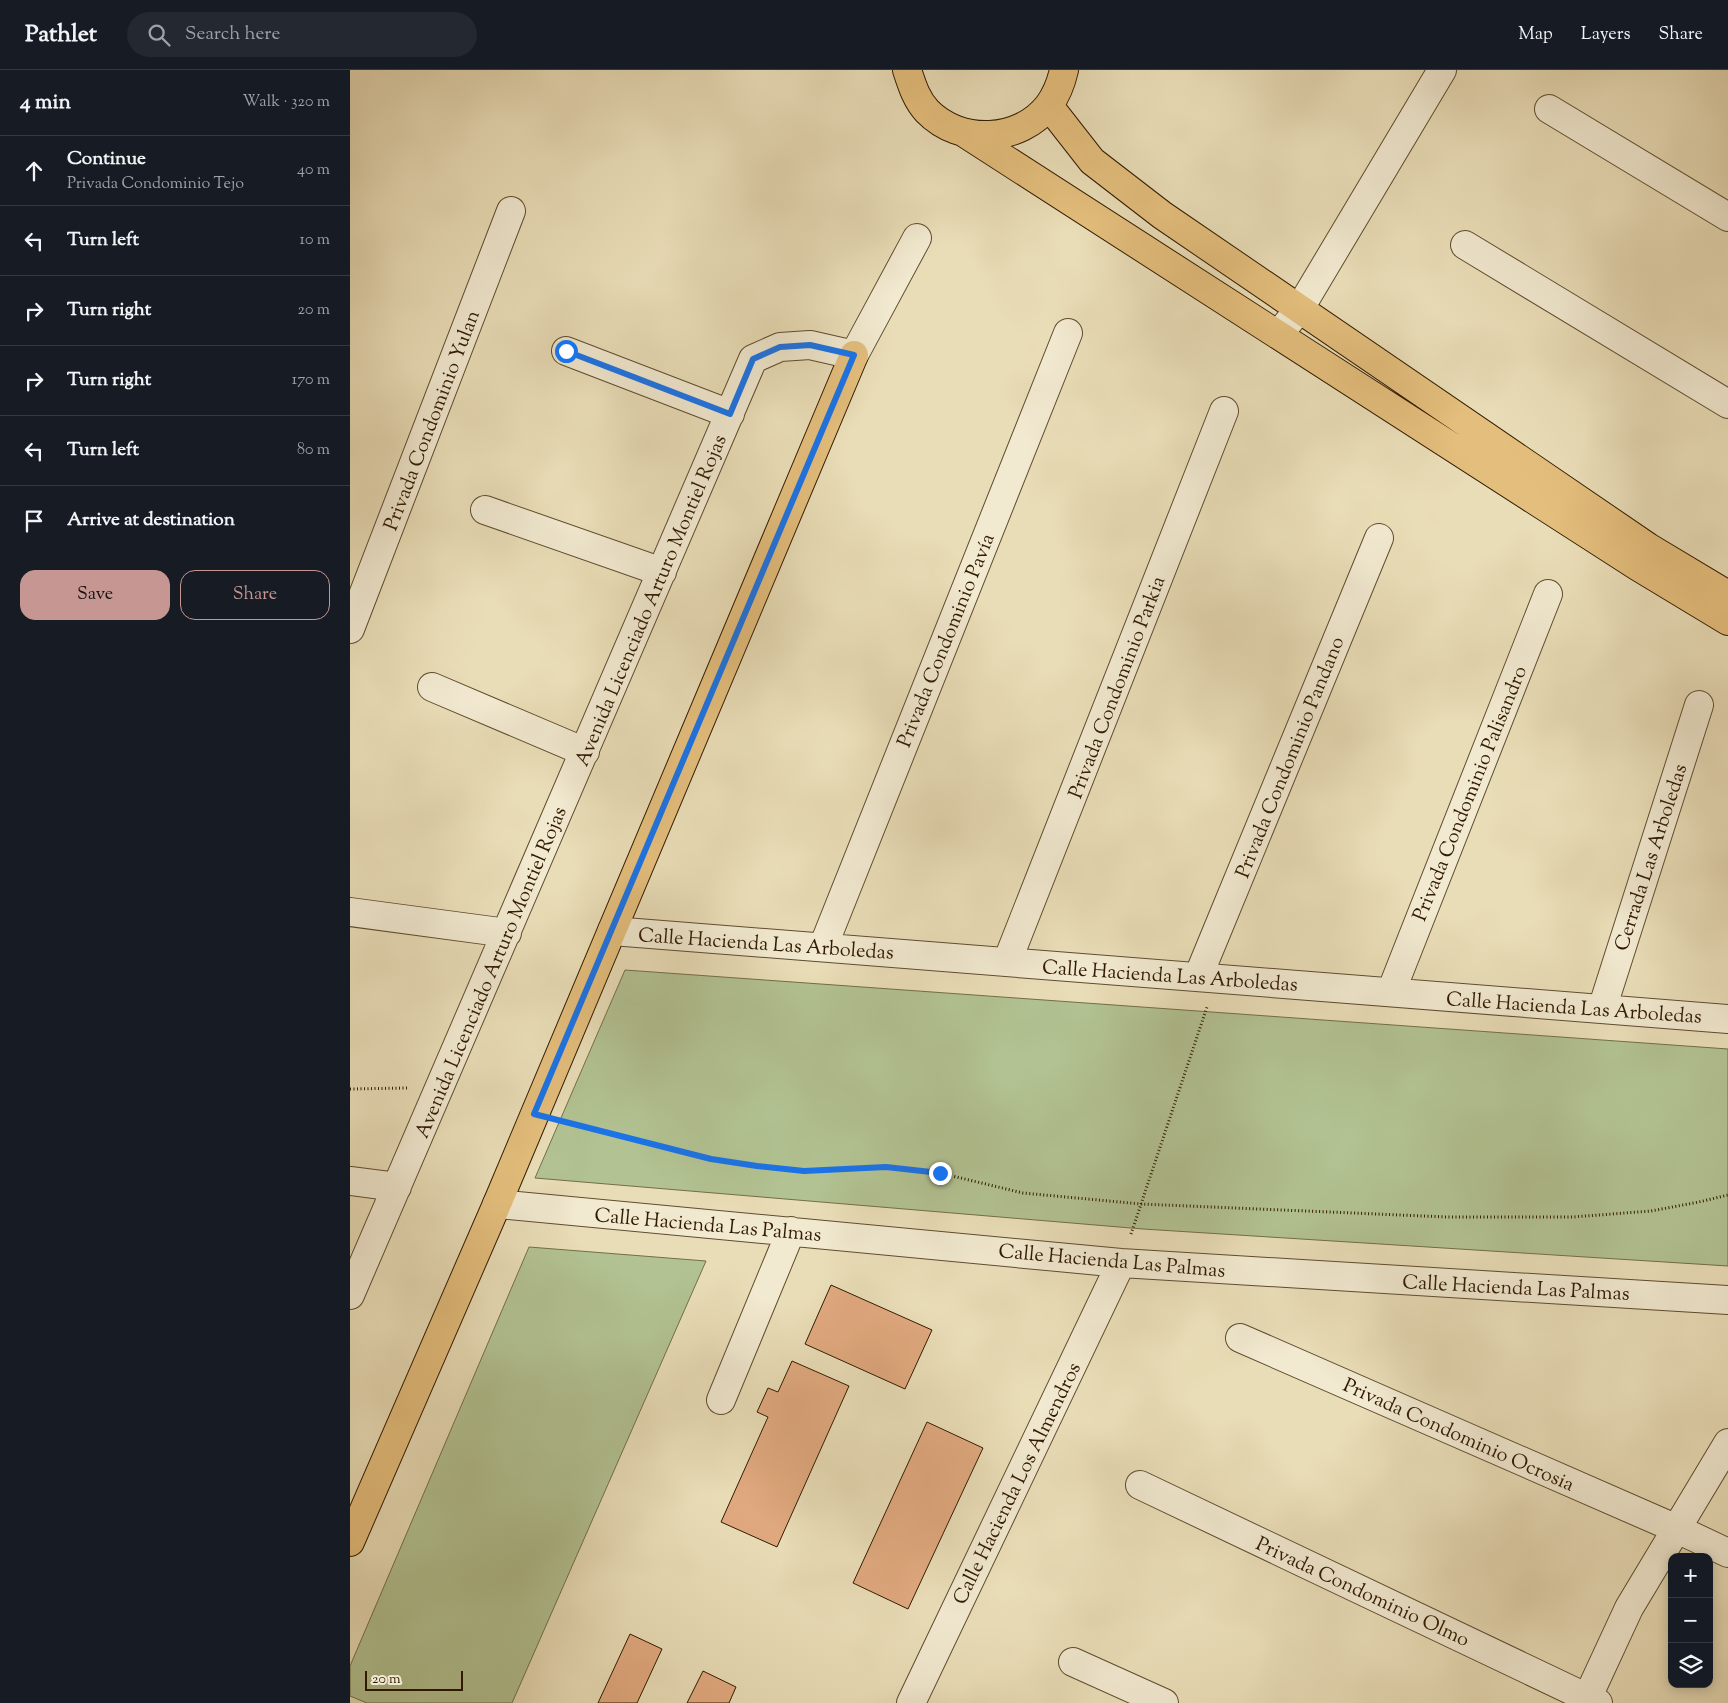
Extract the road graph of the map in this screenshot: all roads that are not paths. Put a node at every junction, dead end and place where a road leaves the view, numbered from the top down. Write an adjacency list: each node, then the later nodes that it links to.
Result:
1 (907, 70): 6 (main road)
2 (1064, 70): 4 (main road)
3 (1442, 70): 11 (street)
4 (1049, 106): 6 (main road); 11 (main road)
5 (1549, 109): 8 (street)
6 (966, 134): 13 (main road)
7 (511, 211): 25 (street, Privada Condominio Yulan)
8 (1728, 217)
9 (916, 238): 15 (street)
10 (1465, 245): 16 (street)
11 (1300, 308): 13 (street); 23 (main road)
12 (1068, 333): 32 (street, Privada Condominio Pavía)
13 (1278, 334): 24 (main road)
14 (566, 351): 18 (street)
15 (854, 355): 18 (street, Avenida Licenciado Arturo Montiel Rojas); 30 (main road)
16 (1728, 404)
17 (1224, 411): 33 (street, Privada Condominio Parkia)
18 (730, 414): 21 (street, Avenida Licenciado Arturo Montiel Rojas)
19 (485, 510): 21 (street)
20 (1379, 538): 34 (street, Privada Condominio Pandano)
21 (662, 572): 28 (street, Avenida Licenciado Arturo Montiel Rojas)
22 (1548, 594): 35 (street, Privada Condominio Palisandro)
23 (1728, 595)
24 (1728, 621)
25 (350, 629)
26 (432, 687): 28 (street)
27 (1699, 705): 36 (street, Cerrada Las Arboledas)
28 (585, 752): 31 (street, Avenida Licenciado Arturo Montiel Rojas)
29 (350, 912): 31 (street)
30 (612, 931): 32 (street, Calle Hacienda Las Arboledas); 40 (main road)
31 (507, 933): 39 (street, Avenida Licenciado Arturo Montiel Rojas)
32 (823, 948): 33 (street, Calle Hacienda Las Arboledas)
33 (1007, 962): 34 (street, Calle Hacienda Las Arboledas)
34 (1207, 978): 35 (street, Calle Hacienda Las Arboledas)
35 (1391, 992): 36 (street, Calle Hacienda Las Arboledas)
36 (1602, 1009): 37 (street, Calle Hacienda Las Arboledas)
37 (1728, 1019)
38 (350, 1181): 39 (street)
39 (397, 1187): 43 (street, Avenida Licenciado Arturo Montiel Rojas)
40 (497, 1204): 41 (street, Calle Hacienda Las Palmas); 50 (main road)
41 (792, 1231): 42 (street, Calle Hacienda Las Palmas); 46 (street)
42 (1121, 1264): 44 (street, Calle Hacienda Las Palmas); 54 (street, Calle Hacienda Los Almendros)
43 (350, 1295)
44 (1728, 1300)
45 (1240, 1338): 49 (street, Privada Condominio Ocrosia)
46 (722, 1400)
47 (1728, 1443): 49 (street)
48 (1140, 1485): 53 (street, Privada Condominio Olmo)
49 (1677, 1529): 51 (street, Privada Condominio Ocrosia); 53 (street)
50 (350, 1542)
51 (1728, 1553)
52 (1073, 1662): 55 (street)
53 (1590, 1701)
54 (911, 1703)
55 (1164, 1703)

